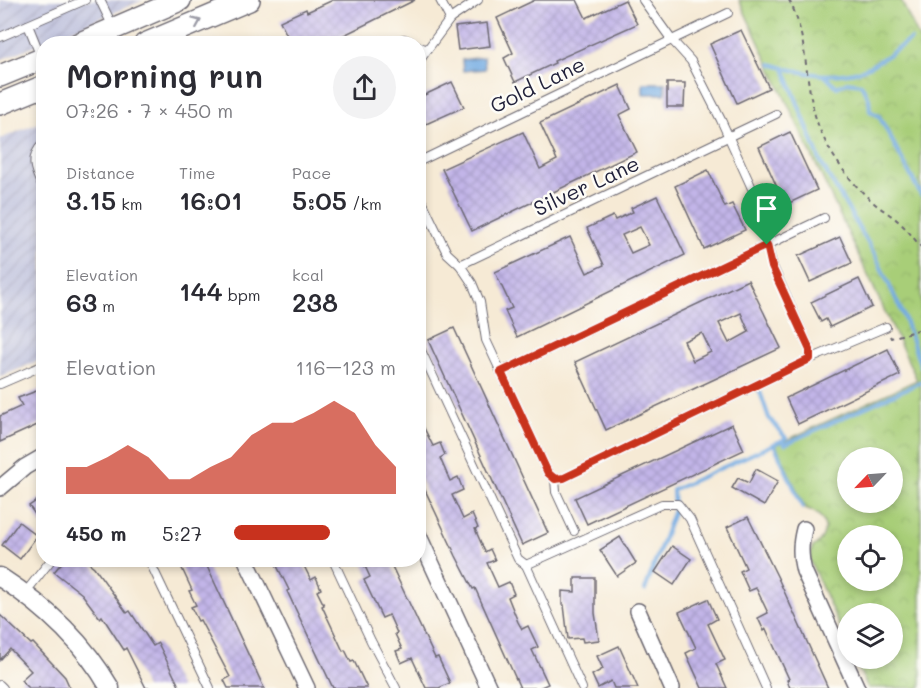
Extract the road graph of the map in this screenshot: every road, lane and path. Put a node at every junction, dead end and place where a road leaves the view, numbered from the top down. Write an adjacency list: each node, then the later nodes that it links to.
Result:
1 (85, 0): 12 (lane)
2 (100, 0): 13 (lane)
3 (180, 0): 13 (main road)
4 (249, 0): 14 (main road, one-way to 4)
5 (440, 0): 11 (lane)
6 (478, 0): 9 (lane)
7 (643, 0): 16 (lane)
8 (789, 0): 31 (path)
9 (467, 3): 11 (lane)
10 (728, 13): 16 (lane, Gold Lane)
11 (450, 19): 18 (lane)
12 (28, 25): 15 (lane); 17 (lane)
13 (118, 36)
14 (164, 36)
15 (0, 37)
16 (671, 39): 24 (lane); 26 (lane, Gold Lane)
17 (36, 43)
18 (427, 50)
19 (36, 61): 20 (main road)
20 (0, 76)
21 (36, 89): 22 (main road)
22 (0, 104)
23 (776, 114): 24 (lane, Silver Lane)
24 (728, 138): 30 (lane); 32 (lane, Silver Lane)
25 (36, 150): 27 (lane)
26 (426, 158)
27 (36, 173)
28 (426, 210): 32 (lane)
29 (824, 218): 30 (lane)
30 (767, 245): 35 (lane); 38 (lane)
31 (921, 247)
32 (460, 265): 38 (lane)
33 (886, 327): 34 (path); 35 (lane)
34 (921, 329)
35 (810, 359): 41 (lane)
36 (426, 361): 46 (lane)
37 (36, 368): 39 (lane)
38 (501, 372): 41 (lane)
39 (0, 384)
40 (36, 460): 42 (street)
41 (555, 479): 44 (lane)
42 (1, 486)
43 (804, 529): 62 (street)
44 (574, 531)
45 (426, 551): 58 (street)
46 (526, 565): 59 (lane); 61 (lane)
47 (45, 567): 52 (lane)
48 (152, 567): 55 (lane)
49 (249, 567): 56 (street)
50 (336, 567): 57 (lane)
51 (0, 577): 52 (street)
52 (25, 593): 54 (street)
53 (638, 611): 60 (street)
54 (110, 688)
55 (210, 688)
56 (307, 688)
57 (396, 688)
58 (489, 688)
59 (582, 688)
60 (672, 688)
61 (766, 688)
62 (857, 688)

